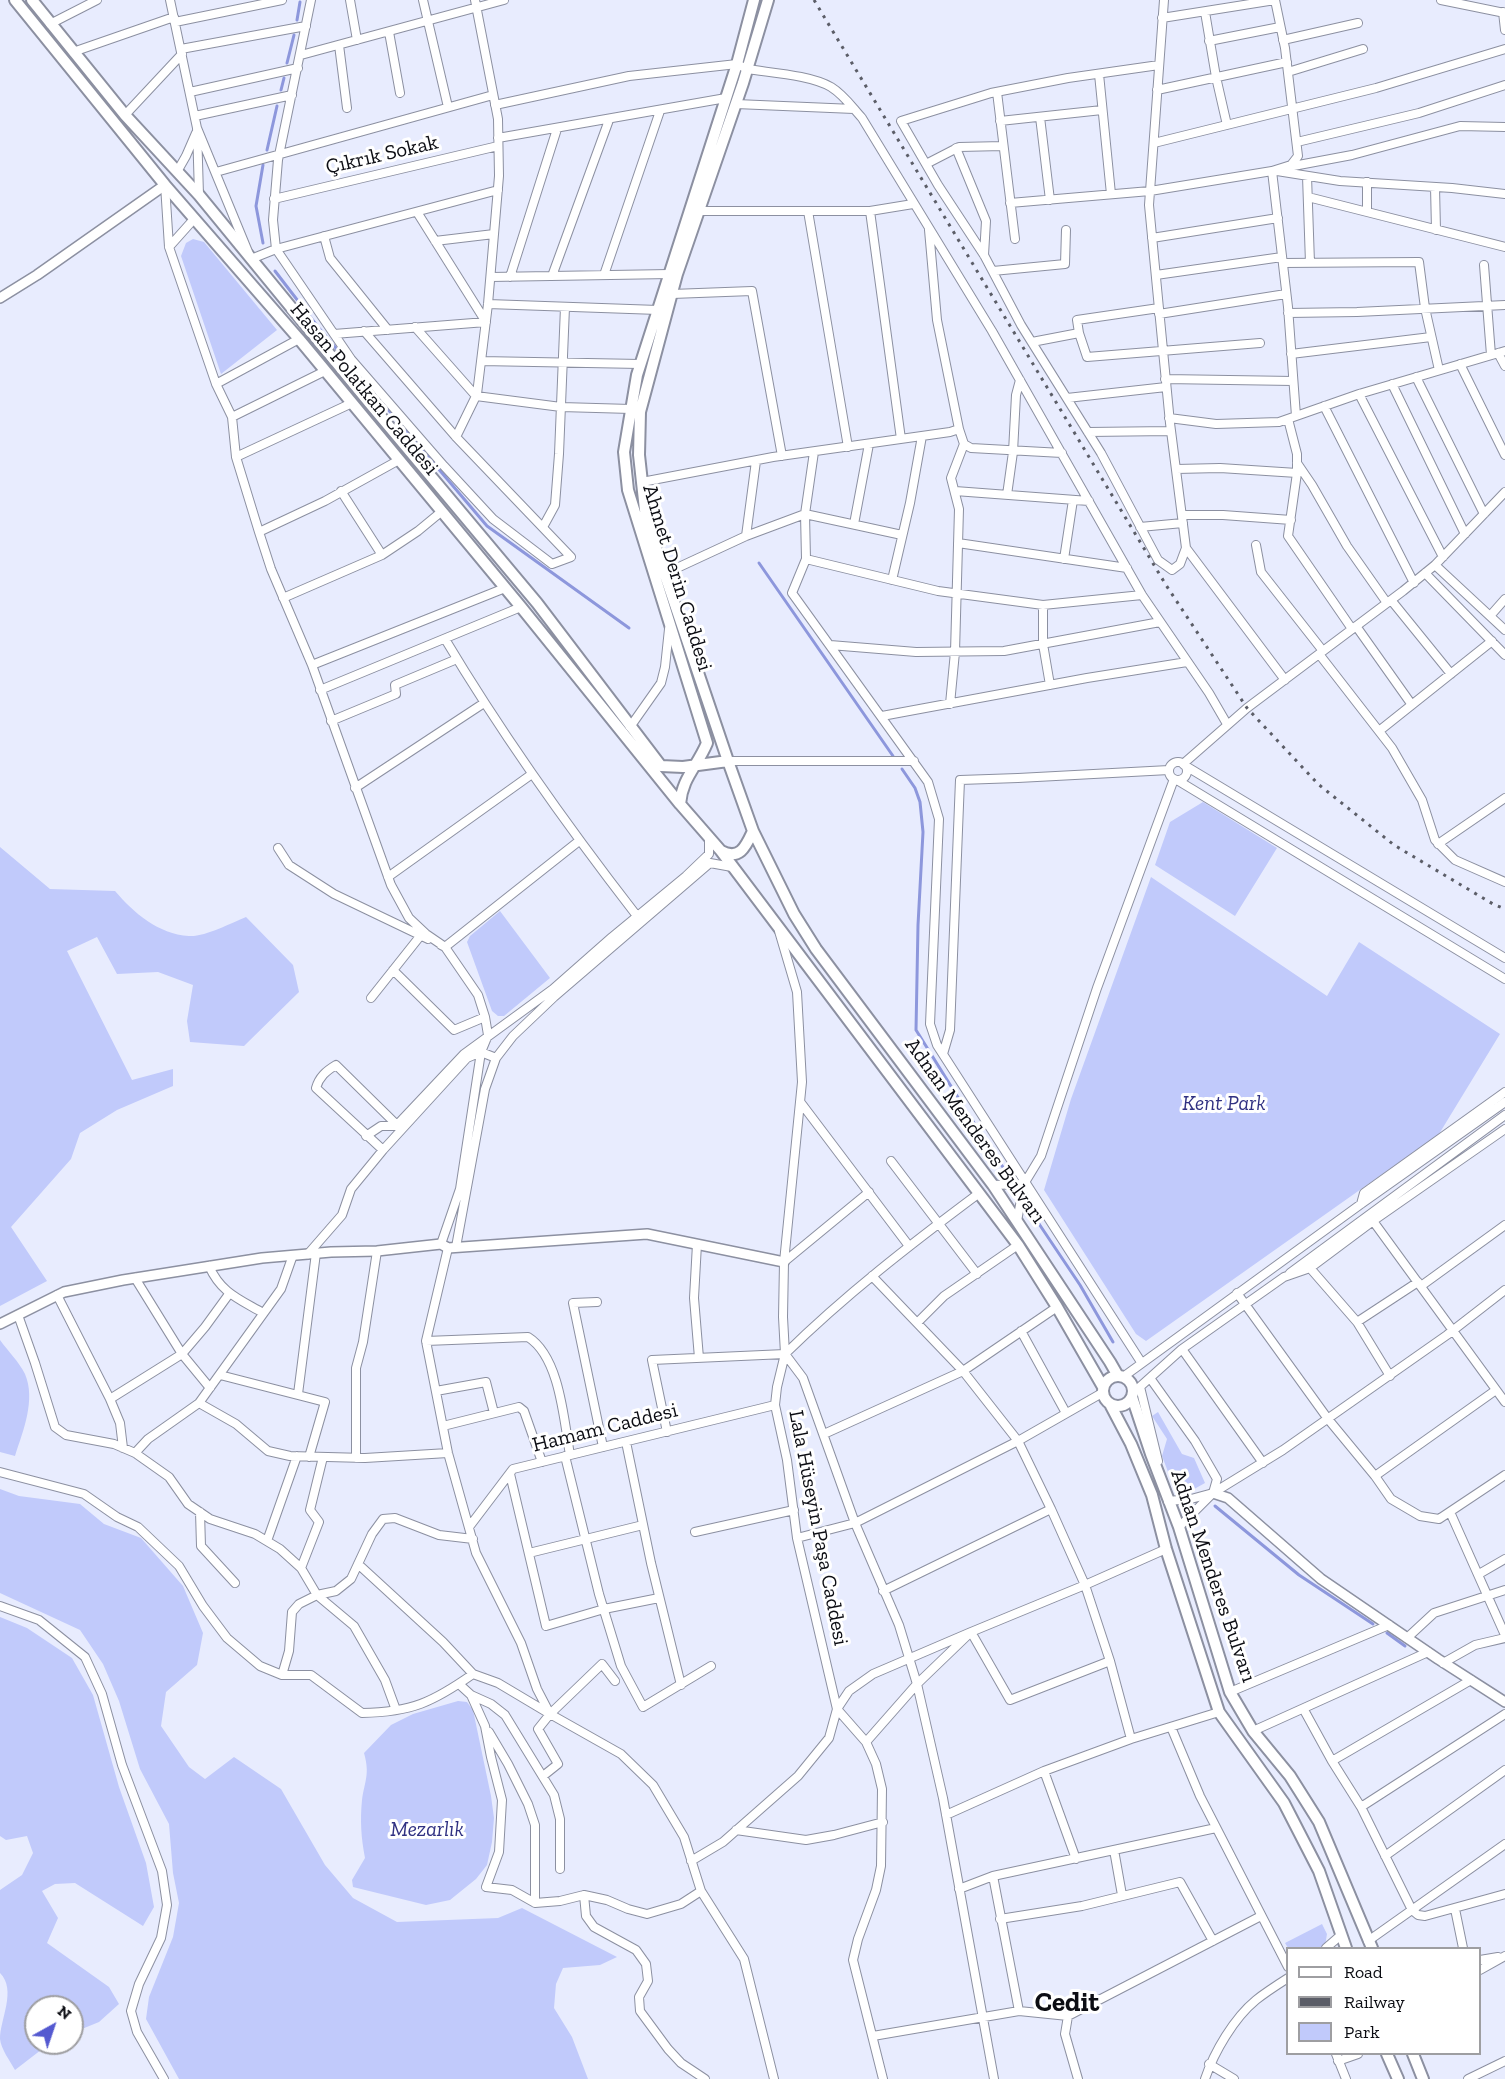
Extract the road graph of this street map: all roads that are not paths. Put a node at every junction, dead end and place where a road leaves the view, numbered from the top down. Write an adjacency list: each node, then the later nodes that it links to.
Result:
1 (15, 0): 80 (main road, Hasan Polatkan Caddesi)
2 (32, 0): 22 (main road, Hasan Polatkan Caddesi)
3 (97, 0): 22 (street)
4 (170, 0): 20 (street)
5 (282, 0): 20 (street)
6 (311, 0): 24 (street)
7 (350, 0): 28 (street)
8 (423, 0): 21 (street)
9 (504, 0): 15 (street)
10 (754, 0): 39 (main road, Ahmet Derin Caddesi)
11 (768, 0): 39 (main road, Ahmet Derin Caddesi)
12 (1164, 0): 19 (street)
13 (1275, 0): 16 (street); 25 (street)
14 (1441, 0): 18 (street)
15 (476, 4): 21 (street); 50 (street)
16 (1235, 4): 17 (street)
17 (1205, 12): 19 (street); 29 (street)
18 (1504, 12): 26 (street)
19 (1162, 18): 38 (street)
20 (175, 20): 34 (street); 35 (street)
21 (427, 22): 27 (street); 53 (street)
22 (51, 24): 35 (main road, Hasan Polatkan Caddesi)
23 (1358, 24): 30 (street)
24 (306, 26): 34 (street); 36 (street)
25 (1280, 27): 29 (street); 30 (street)
26 (1505, 30)
27 (389, 32): 28 (street); 48 (street)
28 (357, 40): 31 (street)
29 (1209, 40): 43 (street)
30 (1283, 40): 37 (street)
31 (339, 45): 36 (street); 54 (street)
32 (1363, 49): 41 (street)
33 (1505, 50): 55 (street)
34 (181, 51): 46 (street); 59 (street)
35 (73, 52): 59 (main road, Hasan Polatkan Caddesi)
36 (301, 55): 40 (street)
37 (1287, 62): 41 (street); 43 (street)
38 (1159, 65): 42 (street); 45 (street)
39 (742, 66): 51 (main road, Ahmet Derin Caddesi); 52 (street); 56 (street)
40 (298, 68): 46 (street); 49 (street)
41 (1288, 72): 55 (street)
42 (1099, 74): 47 (street); 57 (street)
43 (1216, 77): 45 (street); 64 (street)
44 (1505, 85): 69 (street)
45 (1157, 90): 70 (street)
46 (190, 92): 60 (street)
47 (997, 92): 63 (street); 74 (street)
48 (400, 93)
49 (292, 95): 60 (street); 73 (street)
50 (493, 95): 52 (street); 53 (street)
51 (731, 101): 56 (street, Çıkrık Sokak); 58 (street, Çıkrık Sokak); 92 (main road, Ahmet Derin Caddesi); 116 (main road, Ahmet Derin Caddesi)
52 (495, 105): 68 (street)
53 (448, 107): 73 (street)
54 (347, 108)
55 (1293, 108): 64 (street); 69 (street)
56 (855, 109): 91 (street)
57 (1102, 110): 61 (street); 84 (street)
58 (660, 111): 62 (street, Çıkrık Sokak); 117 (street)
59 (125, 115): 75 (main road, Hasan Polatkan Caddesi)
60 (195, 116): 66 (street)
61 (1040, 117): 63 (street); 89 (street)
62 (609, 120): 67 (street, Çıkrık Sokak); 119 (street)
63 (1000, 121): 71 (street)
64 (1227, 125): 70 (street)
65 (1505, 127): 76 (street)
66 (197, 128): 75 (street); 77 (street); 86 (street)
67 (557, 129): 68 (street, Çıkrık Sokak); 121 (street)
68 (498, 142): 82 (street); 88 (street, Çıkrık Sokak)
69 (1297, 142): 76 (street)
70 (1154, 143): 83 (street)
71 (1003, 146): 72 (street); 90 (street)
72 (956, 148): 74 (street); 110 (street)
73 (279, 153): 77 (street); 88 (street)
74 (926, 164): 110 (street)
75 (178, 170): 80 (main road); 86 (main road, Hasan Polatkan Caddesi)
76 (1272, 171): 78 (street); 83 (street); 97 (street)
77 (216, 172): 111 (street)
78 (1307, 176): 79 (street); 87 (street)
79 (1367, 182): 81 (street); 96 (street)
80 (165, 185): 98 (main road, Hasan Polatkan Caddesi); 107 (street); 124 (street)
81 (1435, 187): 85 (street); 101 (street)
82 (498, 190): 95 (street); 102 (street)
83 (1150, 191): 84 (street); 104 (street)
84 (1111, 194): 89 (street)
85 (1505, 194)
86 (199, 195): 98 (main road); 111 (main road, Hasan Polatkan Caddesi)
87 (1308, 197): 96 (street); 113 (street)
88 (274, 199): 109 (street)
89 (1050, 200): 90 (street)
90 (1010, 203): 105 (street)
91 (913, 204): 94 (street); 99 (street)
92 (699, 211): 93 (street); 122 (main road, Ahmet Derin Caddesi)
93 (808, 211): 94 (street); 177 (street)
94 (870, 211): 174 (street)
95 (417, 212): 103 (street); 106 (street)
96 (1367, 212): 101 (street)
97 (1278, 218): 104 (street); 112 (street)
98 (194, 219): 107 (street); 140 (main road, Hasan Polatkan Caddesi)
99 (929, 229): 154 (street); 169 (street)
100 (1065, 230): 115 (street)
101 (1436, 230): 108 (street)
102 (494, 234): 106 (street); 120 (street)
103 (324, 236): 109 (street); 135 (street)
104 (1152, 238): 118 (street)
105 (1015, 239)
106 (435, 241): 133 (street)
107 (169, 247): 157 (street)
108 (1505, 247)
109 (276, 249): 111 (street); 138 (street)
110 (984, 255): 115 (street)
111 (251, 259): 254 (main road, Hasan Polatkan Caddesi)
112 (1282, 260): 113 (street); 118 (street); 123 (street)
113 (1310, 263): 129 (street)
114 (1484, 265): 126 (street)
115 (993, 272): 141 (street)
116 (670, 274): 117 (street); 130 (main road, Ahmet Derin Caddesi)
117 (604, 275): 119 (street)
118 (1156, 275): 131 (street)
119 (552, 276): 121 (street)
120 (491, 277): 121 (street); 125 (street)
121 (510, 277)
122 (672, 294): 182 (street); 189 (main road, Ahmet Derin Caddesi)
123 (1286, 294): 131 (street); 132 (street)
124 (0, 298)
125 (488, 304): 128 (street); 133 (street)
126 (1486, 305): 127 (street); 129 (street); 144 (street)
127 (1505, 305)
128 (565, 307): 130 (street); 147 (street)
129 (1425, 308): 132 (street); 139 (street)
130 (658, 310): 148 (main road, Ahmet Derin Caddesi)
131 (1159, 311): 137 (street); 143 (street)
132 (1288, 313): 145 (street)
133 (486, 322): 134 (street); 146 (street)
134 (415, 327): 135 (street); 160 (street)
135 (388, 330): 136 (street)
136 (364, 332): 138 (street); 173 (street)
137 (1079, 333): 141 (street); 143 (street)
138 (334, 334): 202 (street)
139 (1431, 337): 145 (street); 151 (street)
140 (299, 339): 152 (main road, Hasan Polatkan Caddesi); 157 (street)
141 (1032, 342): 161 (street)
142 (1260, 343): 143 (street)
143 (1163, 351): 156 (street)
144 (1498, 353): 149 (street); 150 (street)
145 (1291, 354): 155 (street)
146 (481, 361): 147 (street); 160 (street)
147 (563, 362): 148 (street); 164 (street)
148 (640, 364): 165 (main road, Ahmet Derin Caddesi)
149 (1460, 364): 151 (street); 181 (street)
150 (1505, 366)
151 (1439, 370): 153 (street)
152 (325, 371): 162 (main road, Hasan Polatkan Caddesi); 166 (street)
153 (1416, 377): 158 (street); 198 (street)
154 (1020, 380): 179 (street); 180 (street)
155 (1293, 381): 156 (street); 168 (street)
156 (1166, 383): 161 (street); 167 (street)
157 (216, 384): 166 (street)
158 (1392, 384): 159 (street); 205 (street)
159 (1359, 394): 163 (street); 212 (street)
160 (476, 396): 164 (street); 173 (street)
161 (1067, 398): 171 (street)
162 (352, 403): 183 (street); 184 (main road, Hasan Polatkan Caddesi)
163 (1324, 406): 168 (street); 220 (street)
164 (561, 407): 165 (street); 202 (street)
165 (631, 409): 231 (main road, Ahmet Derin Caddesi)
166 (232, 417): 183 (street)
167 (1169, 418): 168 (street); 170 (street)
168 (1292, 418): 186 (street)
169 (959, 429): 172 (street); 176 (street)
170 (1171, 431): 171 (street); 187 (street)
171 (1088, 432): 203 (street)
172 (922, 436): 174 (street); 206 (street)
173 (456, 437): 202 (street)
174 (901, 440): 175 (street)
175 (869, 444): 177 (street); 201 (street)
176 (964, 444): 179 (street); 191 (street)
177 (848, 447): 178 (street)
178 (814, 452): 182 (street); 197 (street)
179 (1013, 452): 180 (street); 193 (street)
180 (1062, 453): 195 (street)
181 (1505, 455)
182 (782, 456): 185 (street)
183 (236, 457): 204 (street)
184 (399, 460): 190 (street); 196 (main road, Hasan Polatkan Caddesi)
185 (756, 460): 189 (street); 207 (street)
186 (1297, 463): 188 (street); 226 (street)
187 (1176, 469): 188 (street); 199 (street)
188 (1298, 473): 200 (street)
189 (642, 482): 218 (main road, Ahmet Derin Caddesi)
190 (341, 491): 204 (street); 211 (street)
191 (955, 491): 193 (street); 208 (street)
192 (1505, 492): 198 (street)
193 (1007, 495): 194 (street)
194 (1073, 500): 195 (street); 214 (street)
195 (1089, 501): 216 (street)
196 (441, 512): 211 (street); 221 (main road, Hasan Polatkan Caddesi)
197 (804, 514): 201 (street); 207 (street); 213 (street)
198 (1484, 514): 205 (street)
199 (1182, 519): 200 (street); 203 (street); 210 (street)
200 (1291, 520): 232 (street)
201 (854, 524): 206 (street)
202 (543, 527)
203 (1140, 527): 210 (street)
204 (259, 532): 224 (street)
205 (1465, 534): 212 (street)
206 (902, 535): 219 (street)
207 (746, 536): 218 (street)
208 (958, 543): 214 (street); 222 (street)
209 (1256, 545): 239 (street)
210 (1186, 548): 245 (street)
211 (382, 555): 224 (street)
212 (1443, 557): 215 (street)
213 (806, 559): 219 (street); 237 (street)
214 (1064, 559): 216 (street)
215 (1435, 565): 217 (street); 229 (street)
216 (1127, 568): 223 (street)
217 (1425, 573): 220 (street); 235 (street)
218 (664, 574): 256 (main road, Ahmet Derin Caddesi)
219 (892, 580): 222 (street)
220 (1414, 583): 226 (street)
221 (505, 588): 228 (main road, Hasan Polatkan Caddesi); 243 (street)
222 (957, 593): 227 (street); 238 (street)
223 (1142, 595): 227 (street); 230 (street)
224 (284, 598): 243 (street)
225 (1505, 598): 229 (street)
226 (1389, 602): 232 (street); 244 (street)
227 (1043, 605): 236 (street)
228 (521, 607): 234 (street); 265 (main road, Hasan Polatkan Caddesi)
229 (1490, 616): 233 (street)
230 (1160, 622): 236 (street); 242 (street)
231 (670, 624): 254 (street); 259 (main road, Ahmet Derin Caddesi)
232 (1354, 628): 239 (street); 250 (street)
233 (1505, 630)
234 (445, 639): 241 (street); 247 (street)
235 (1492, 642): 240 (street); 244 (street)
236 (1043, 644): 238 (street); 246 (street)
237 (830, 645): 238 (street); 251 (street)
238 (955, 652): 249 (street)
239 (1321, 652): 245 (street); 255 (street)
240 (1505, 655)
241 (457, 658): 248 (street); 252 (street)
242 (1187, 662): 246 (street); 253 (street)
243 (312, 665): 247 (street)
244 (1451, 674): 250 (street)
245 (1285, 680): 253 (street)
246 (1050, 685): 249 (street)
247 (320, 690): 252 (street)
248 (484, 703): 261 (street); 263 (street)
249 (950, 704): 251 (street)
250 (1412, 705): 255 (street)
251 (882, 716): 257 (street)
252 (331, 721): 263 (street)
253 (1227, 724): 258 (street)
254 (630, 727): 259 (main road, Hasan Polatkan Caddesi)
255 (1379, 731): 269 (street)
256 (728, 761): 257 (street); 259 (main road); 266 (main road, Ahmet Derin Caddesi)
257 (914, 761): 289 (street)
258 (1184, 764): 260 (street); 262 (street); 280 (street)
259 (695, 765): 265 (main road, Ahmet Derin Caddesi)
260 (1169, 770): 262 (street); 289 (street)
261 (531, 774): 268 (street); 273 (street)
262 (1175, 779): 282 (street); 300 (street)
263 (355, 788): 273 (street)
264 (1505, 798): 269 (street)
265 (680, 804): 267 (main road)
266 (753, 831): 271 (main road); 275 (main road, Ahmet Derin Caddesi)
267 (709, 837): 271 (main road); 276 (street)
268 (579, 841): 276 (street); 279 (street)
269 (1438, 844): 274 (street)
270 (278, 848): 278 (street)
271 (721, 850): 272 (main road)
272 (732, 867): 277 (main road); 287 (street)
273 (388, 876): 279 (street)
274 (1503, 878)
275 (794, 914): 301 (main road, Adnan Menderes Bulvarı)
276 (637, 916): 285 (street)
277 (777, 927): 293 (street, Lala Hüseyin Paşa Caddesi); 303 (main road, Adnan Menderes Bulvarı)
278 (421, 935): 279 (street); 281 (street)
279 (446, 947): 284 (street)
280 (1505, 958)
281 (393, 970): 283 (street); 284 (street)
282 (1505, 979)
283 (371, 998)
284 (485, 1017): 286 (street)
285 (502, 1026): 286 (street); 287 (street)
286 (488, 1035): 288 (street); 295 (street)
287 (513, 1036): 290 (street)
288 (481, 1052): 290 (street); 295 (street); 311 (street)
289 (943, 1054): 300 (street)
290 (496, 1058): 311 (street)
291 (1505, 1092): 304 (street)
292 (1505, 1102): 304 (street)
293 (801, 1103): 302 (street); 316 (street, Lala Hüseyin Paşa Caddesi)
294 (1505, 1115): 321 (street)
295 (399, 1127): 297 (street); 297 (street); 298 (street)
296 (1505, 1128): 306 (street)
297 (366, 1136): 298 (street)
298 (383, 1150): 314 (street)
299 (891, 1161): 307 (street)
300 (1024, 1184): 301 (street); 305 (street); 343 (street)
301 (993, 1185): 305 (main road, Adnan Menderes Bulvarı)
302 (869, 1192): 312 (street); 316 (street)
303 (978, 1194): 307 (street); 310 (main road, Adnan Menderes Bulvarı)
304 (1361, 1204): 325 (street)
305 (1017, 1221): 346 (main road, Adnan Menderes Bulvarı)
306 (1373, 1221): 318 (street); 323 (street)
307 (939, 1224): 312 (street); 319 (street)
308 (1505, 1225): 323 (street)
309 (698, 1244): 311 (street); 316 (street); 342 (street)
310 (1018, 1245): 319 (street); 330 (main road, Adnan Menderes Bulvarı)
311 (448, 1246): 313 (street); 338 (street)
312 (909, 1246): 320 (street)
313 (377, 1251): 314 (street); 376 (street)
314 (312, 1254): 315 (street); 354 (street)
315 (293, 1255): 317 (street); 331 (street)
316 (784, 1262): 341 (street, Lala Hüseyin Paşa Caddesi)
317 (209, 1266): 322 (street); 326 (street)
318 (1310, 1268): 321 (street); 333 (street)
319 (977, 1274): 334 (street)
320 (872, 1276): 334 (street); 341 (street)
321 (1284, 1277): 329 (street)
322 (135, 1278): 327 (street); 340 (street)
323 (1420, 1284): 333 (street); 336 (street)
324 (1505, 1290): 336 (street)
325 (1237, 1293): 329 (street); 343 (street)
326 (229, 1294): 331 (street); 340 (street)
327 (57, 1295): 332 (street); 355 (street)
328 (597, 1302): 368 (street)
329 (1246, 1304): 339 (street); 362 (street)
330 (1057, 1307): 337 (street); 350 (main road, Adnan Menderes Bulvarı)
331 (263, 1313): 345 (street)
332 (18, 1315): 335 (street); 369 (street)
333 (1357, 1322): 347 (street)
334 (917, 1323): 344 (street)
335 (0, 1324)
336 (1454, 1330): 347 (street); 351 (street)
337 (1022, 1331): 344 (street); 361 (street)
338 (426, 1341): 352 (street); 373 (street)
339 (1182, 1349): 348 (street); 378 (street)
340 (182, 1354): 349 (street); 355 (street)
341 (785, 1354): 342 (street); 358 (street, Lala Hüseyin Paşa Caddesi); 365 (street)
342 (699, 1358): 364 (street)
343 (1141, 1362): 346 (street)
344 (963, 1371): 365 (street); 367 (street)
345 (220, 1375): 349 (street); 354 (street)
346 (1120, 1376): 350 (main road); 353 (main road)
347 (1390, 1376): 362 (street)
348 (1150, 1378): 353 (street); 383 (street)
349 (210, 1388): 357 (street)
350 (1102, 1390): 359 (main road); 361 (street)
351 (1496, 1390): 356 (street); 382 (street)
352 (436, 1391): 360 (street); 363 (street)
353 (1135, 1392): 359 (main road); 384 (main road, Adnan Menderes Bulvarı)
354 (298, 1394): 374 (street)
355 (110, 1399): 369 (street)
356 (1505, 1402)
357 (199, 1403): 371 (street); 372 (street)
358 (775, 1405): 364 (street, Hamam Caddesi); 386 (street, Lala Hüseyin Paşa Caddesi)
359 (1111, 1406): 398 (main road, Adnan Menderes Bulvarı)
360 (494, 1413): 363 (street); 377 (street)
361 (1066, 1413): 367 (street)
362 (1328, 1419): 378 (street); 382 (street)
363 (443, 1426): 370 (street)
364 (667, 1432): 366 (street, Hamam Caddesi)
365 (824, 1434): 389 (street)
366 (626, 1442): 368 (street, Hamam Caddesi); 390 (street)
367 (1018, 1442): 385 (street); 389 (street)
368 (603, 1447): 373 (street, Hamam Caddesi)
369 (123, 1448): 371 (street)
370 (448, 1453): 376 (street); 391 (street)
371 (135, 1454): 387 (street)
372 (297, 1456): 374 (street); 397 (street)
373 (568, 1456): 377 (street, Hamam Caddesi); 394 (street)
374 (309, 1457): 375 (street)
375 (323, 1457): 376 (street); 402 (street)
376 (356, 1458)
377 (542, 1462): 380 (street, Hamam Caddesi)
378 (1263, 1463): 383 (street)
379 (0, 1472): 423 (street)
380 (510, 1474): 391 (street, Hamam Caddesi); 399 (street)
381 (1505, 1475): 388 (street)
382 (1375, 1476): 388 (street)
383 (1213, 1493): 384 (street); 392 (street); 413 (street)
384 (1168, 1501): 392 (main road, Adnan Menderes Bulvarı)
385 (1051, 1509): 405 (street); 407 (street)
386 (794, 1510): 393 (street); 395 (street, Lala Hüseyin Paşa Caddesi)
387 (200, 1512): 397 (street); 404 (street)
388 (1450, 1512): 403 (street)
389 (855, 1523): 395 (street); 407 (street)
390 (643, 1525): 394 (street); 410 (street)
391 (469, 1527): 396 (street)
392 (1179, 1527): 429 (main road, Adnan Menderes Bulvarı)
393 (695, 1532)
394 (585, 1538): 399 (street); 412 (street)
395 (797, 1538): 432 (street, Lala Hüseyin Paşa Caddesi)
396 (473, 1539): 401 (street); 436 (street)
397 (267, 1541): 402 (street)
398 (1166, 1549): 405 (street); 435 (main road, Adnan Menderes Bulvarı)
399 (529, 1553): 412 (street)
400 (1505, 1559): 403 (street)
401 (358, 1564): 408 (street); 422 (street)
402 (301, 1568): 408 (street)
403 (1479, 1574): 409 (street)
404 (234, 1583)
405 (1085, 1586): 414 (street); 419 (street)
406 (1505, 1590): 409 (street)
407 (883, 1591): 418 (street)
408 (317, 1595): 423 (street); 433 (street)
409 (1489, 1595): 415 (street); 416 (street)
410 (659, 1598): 412 (street); 428 (street)
411 (0, 1606): 489 (street)
412 (604, 1609): 428 (street)
413 (1389, 1625): 416 (street); 429 (street)
414 (971, 1632): 418 (street); 419 (street); 427 (street)
415 (1505, 1636): 420 (street)
416 (1407, 1638): 417 (street)
417 (1428, 1652): 420 (street); 434 (street)
418 (908, 1658): 427 (street); 432 (street)
419 (1110, 1660): 441 (street)
420 (1443, 1663): 424 (street)
421 (711, 1666): 428 (street)
422 (473, 1674): 426 (street); 436 (street)
423 (282, 1675): 433 (street)
424 (1471, 1680): 431 (street); 443 (street)
425 (615, 1681): 436 (street)
426 (459, 1684): 430 (street); 433 (street)
427 (917, 1684): 442 (street); 448 (street)
428 (681, 1685)
429 (1230, 1692): 440 (main road, Adnan Menderes Bulvarı)
430 (471, 1695): 438 (street); 446 (street)
431 (1505, 1702)
432 (837, 1709): 442 (street); 451 (street, Lala Hüseyin Paşa Caddesi)
433 (396, 1710)
434 (1304, 1710): 440 (street); 443 (street)
435 (1220, 1712): 439 (street); 469 (main road, Adnan Menderes Bulvarı)
436 (550, 1714): 446 (street); 456 (street)
437 (1505, 1714): 447 (street)
438 (485, 1726): 464 (street); 464 (street)
439 (1171, 1727): 441 (street); 450 (street)
440 (1253, 1731): 471 (main road, Adnan Menderes Bulvarı)
441 (1131, 1739): 445 (street)
442 (866, 1742): 449 (street)
443 (1332, 1761): 447 (street)
444 (1505, 1770): 454 (street)
445 (1044, 1771): 448 (street); 455 (street)
446 (543, 1776): 457 (street)
447 (1361, 1807): 454 (street)
448 (946, 1815): 459 (street)
449 (882, 1822): 451 (street); 482 (street)
450 (1216, 1827): 453 (street); 467 (street)
451 (736, 1830): 456 (street, Lala Hüseyin Paşa Caddesi)
452 (1505, 1844): 466 (street)
453 (1114, 1850): 455 (street); 463 (street)
454 (1385, 1856): 466 (street)
455 (1076, 1859): 458 (street)
456 (692, 1861): 460 (street)
457 (560, 1869)
458 (993, 1876): 459 (street); 468 (street)
459 (959, 1889): 481 (street)
460 (701, 1891): 462 (street); 491 (street)
461 (1505, 1894): 465 (street)
462 (584, 1895): 464 (street); 490 (street)
463 (1122, 1895): 468 (street); 470 (street)
464 (535, 1903)
465 (1455, 1909): 466 (street); 474 (street)
466 (1412, 1910): 471 (street)
467 (1261, 1916): 470 (street); 476 (street)
468 (1000, 1919): 479 (street)
469 (1341, 1935): 472 (street); 473 (main road, Adnan Menderes Bulvarı)
470 (1213, 1941): 480 (street)
471 (1370, 1945)
472 (1327, 1947)
473 (1346, 1947)
474 (1463, 1947)
475 (1481, 1960): 477 (street)
476 (1286, 1965)
477 (1481, 1969)
478 (1286, 1979): 487 (street)
479 (1019, 2011): 480 (street); 481 (street)
480 (1068, 2016): 494 (street)
481 (982, 2018): 482 (street); 493 (street)
482 (873, 2036): 492 (street)
483 (1387, 2055): 488 (main road)
484 (1413, 2055): 498 (main road)
485 (1337, 2057): 497 (street)
486 (1505, 2061): 499 (street)
487 (1209, 2064): 495 (street); 496 (street)
488 (1398, 2078)
489 (164, 2079)
490 (705, 2079)
491 (774, 2079)
492 (883, 2079)
493 (994, 2079)
494 (1078, 2079)
495 (1204, 2079)
496 (1234, 2079)
497 (1346, 2079)
498 (1423, 2079)
499 (1468, 2079)

